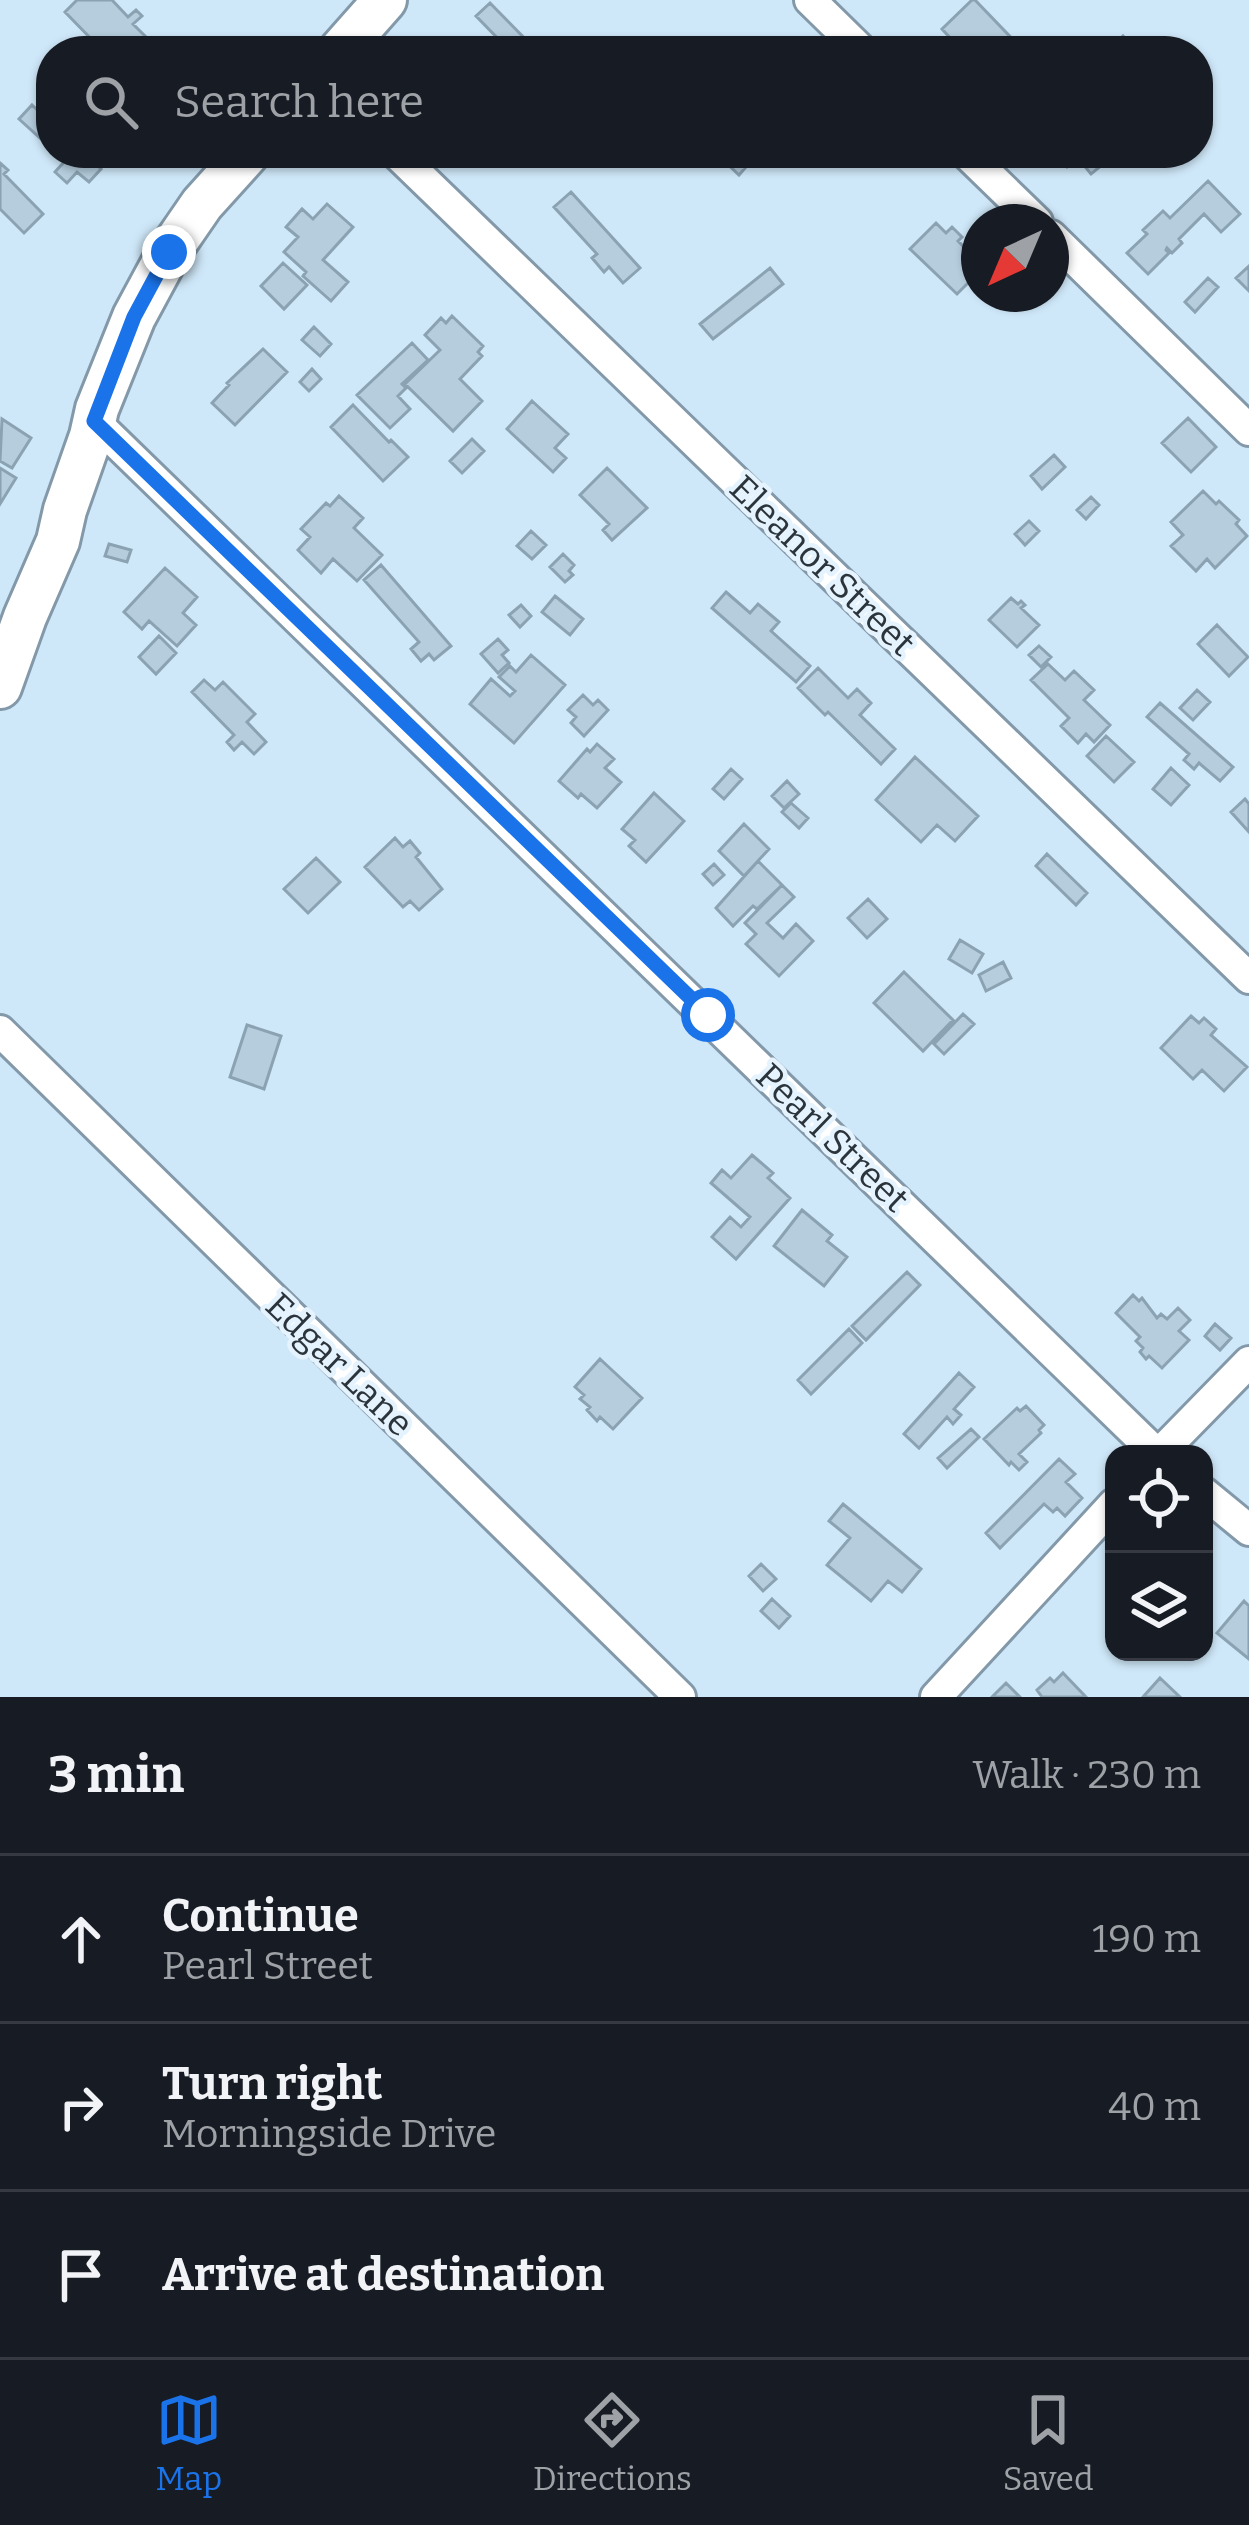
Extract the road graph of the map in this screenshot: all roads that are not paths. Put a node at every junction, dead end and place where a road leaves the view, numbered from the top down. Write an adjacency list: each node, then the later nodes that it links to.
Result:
1 (385, 0): 3 (street)
2 (810, 0): 4 (street)
3 (353, 36)
4 (847, 36)
5 (234, 168): 10 (street)
6 (412, 168): 13 (street, Eleanor Street)
7 (981, 168): 8 (street)
8 (1018, 204)
9 (1069, 254): 11 (street)
10 (94, 421): 12 (street); 16 (street, Pearl Street)
11 (1249, 430)
12 (0, 687)
13 (1249, 978)
14 (0, 1031): 21 (street, Edgar Lane)
15 (1249, 1362): 17 (street)
16 (1149, 1445)
17 (1167, 1445)
18 (1213, 1500): 20 (street)
19 (1105, 1514): 22 (street)
20 (1249, 1530)
21 (680, 1697)
22 (936, 1697)

